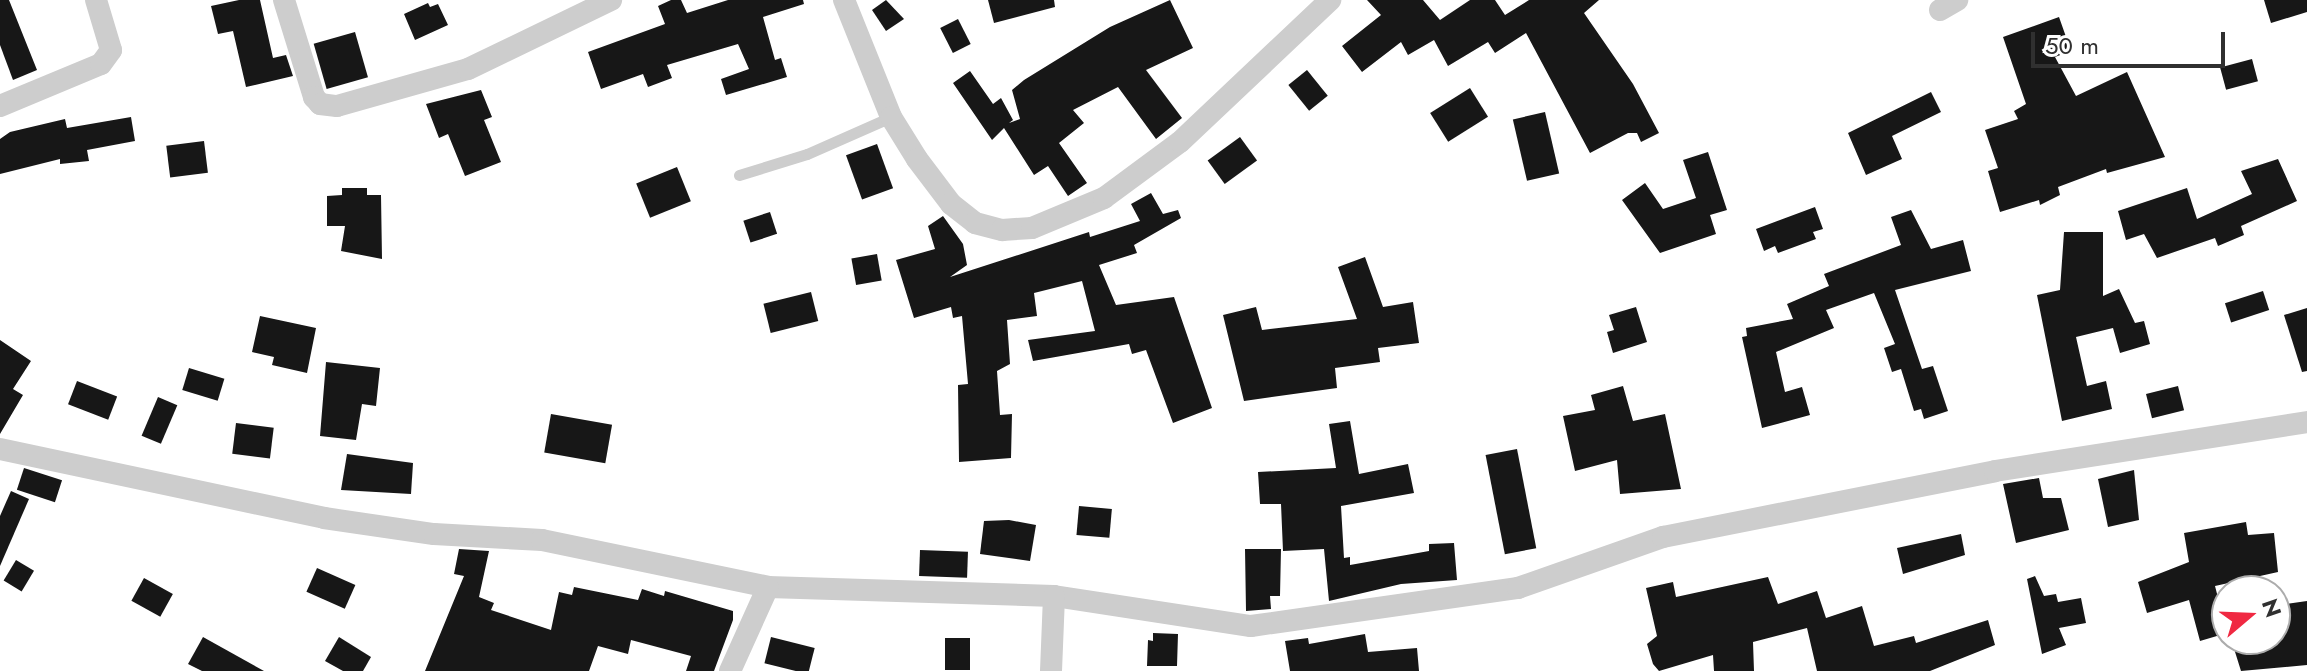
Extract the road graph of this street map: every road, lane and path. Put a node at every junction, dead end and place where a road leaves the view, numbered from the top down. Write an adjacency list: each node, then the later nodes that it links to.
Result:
1 (96, 0): 6 (street)
2 (284, 0): 3 (street)
3 (611, 0)
4 (844, 0): 7 (street)
5 (1330, 0): 7 (street)
6 (0, 106)
7 (891, 117): 8 (lane)
8 (739, 175)
9 (2307, 422): 12 (street)
10 (0, 449): 11 (street)
11 (768, 587): 12 (street); 13 (street)
12 (1054, 596): 14 (street)
13 (730, 671)
14 (1051, 671)

